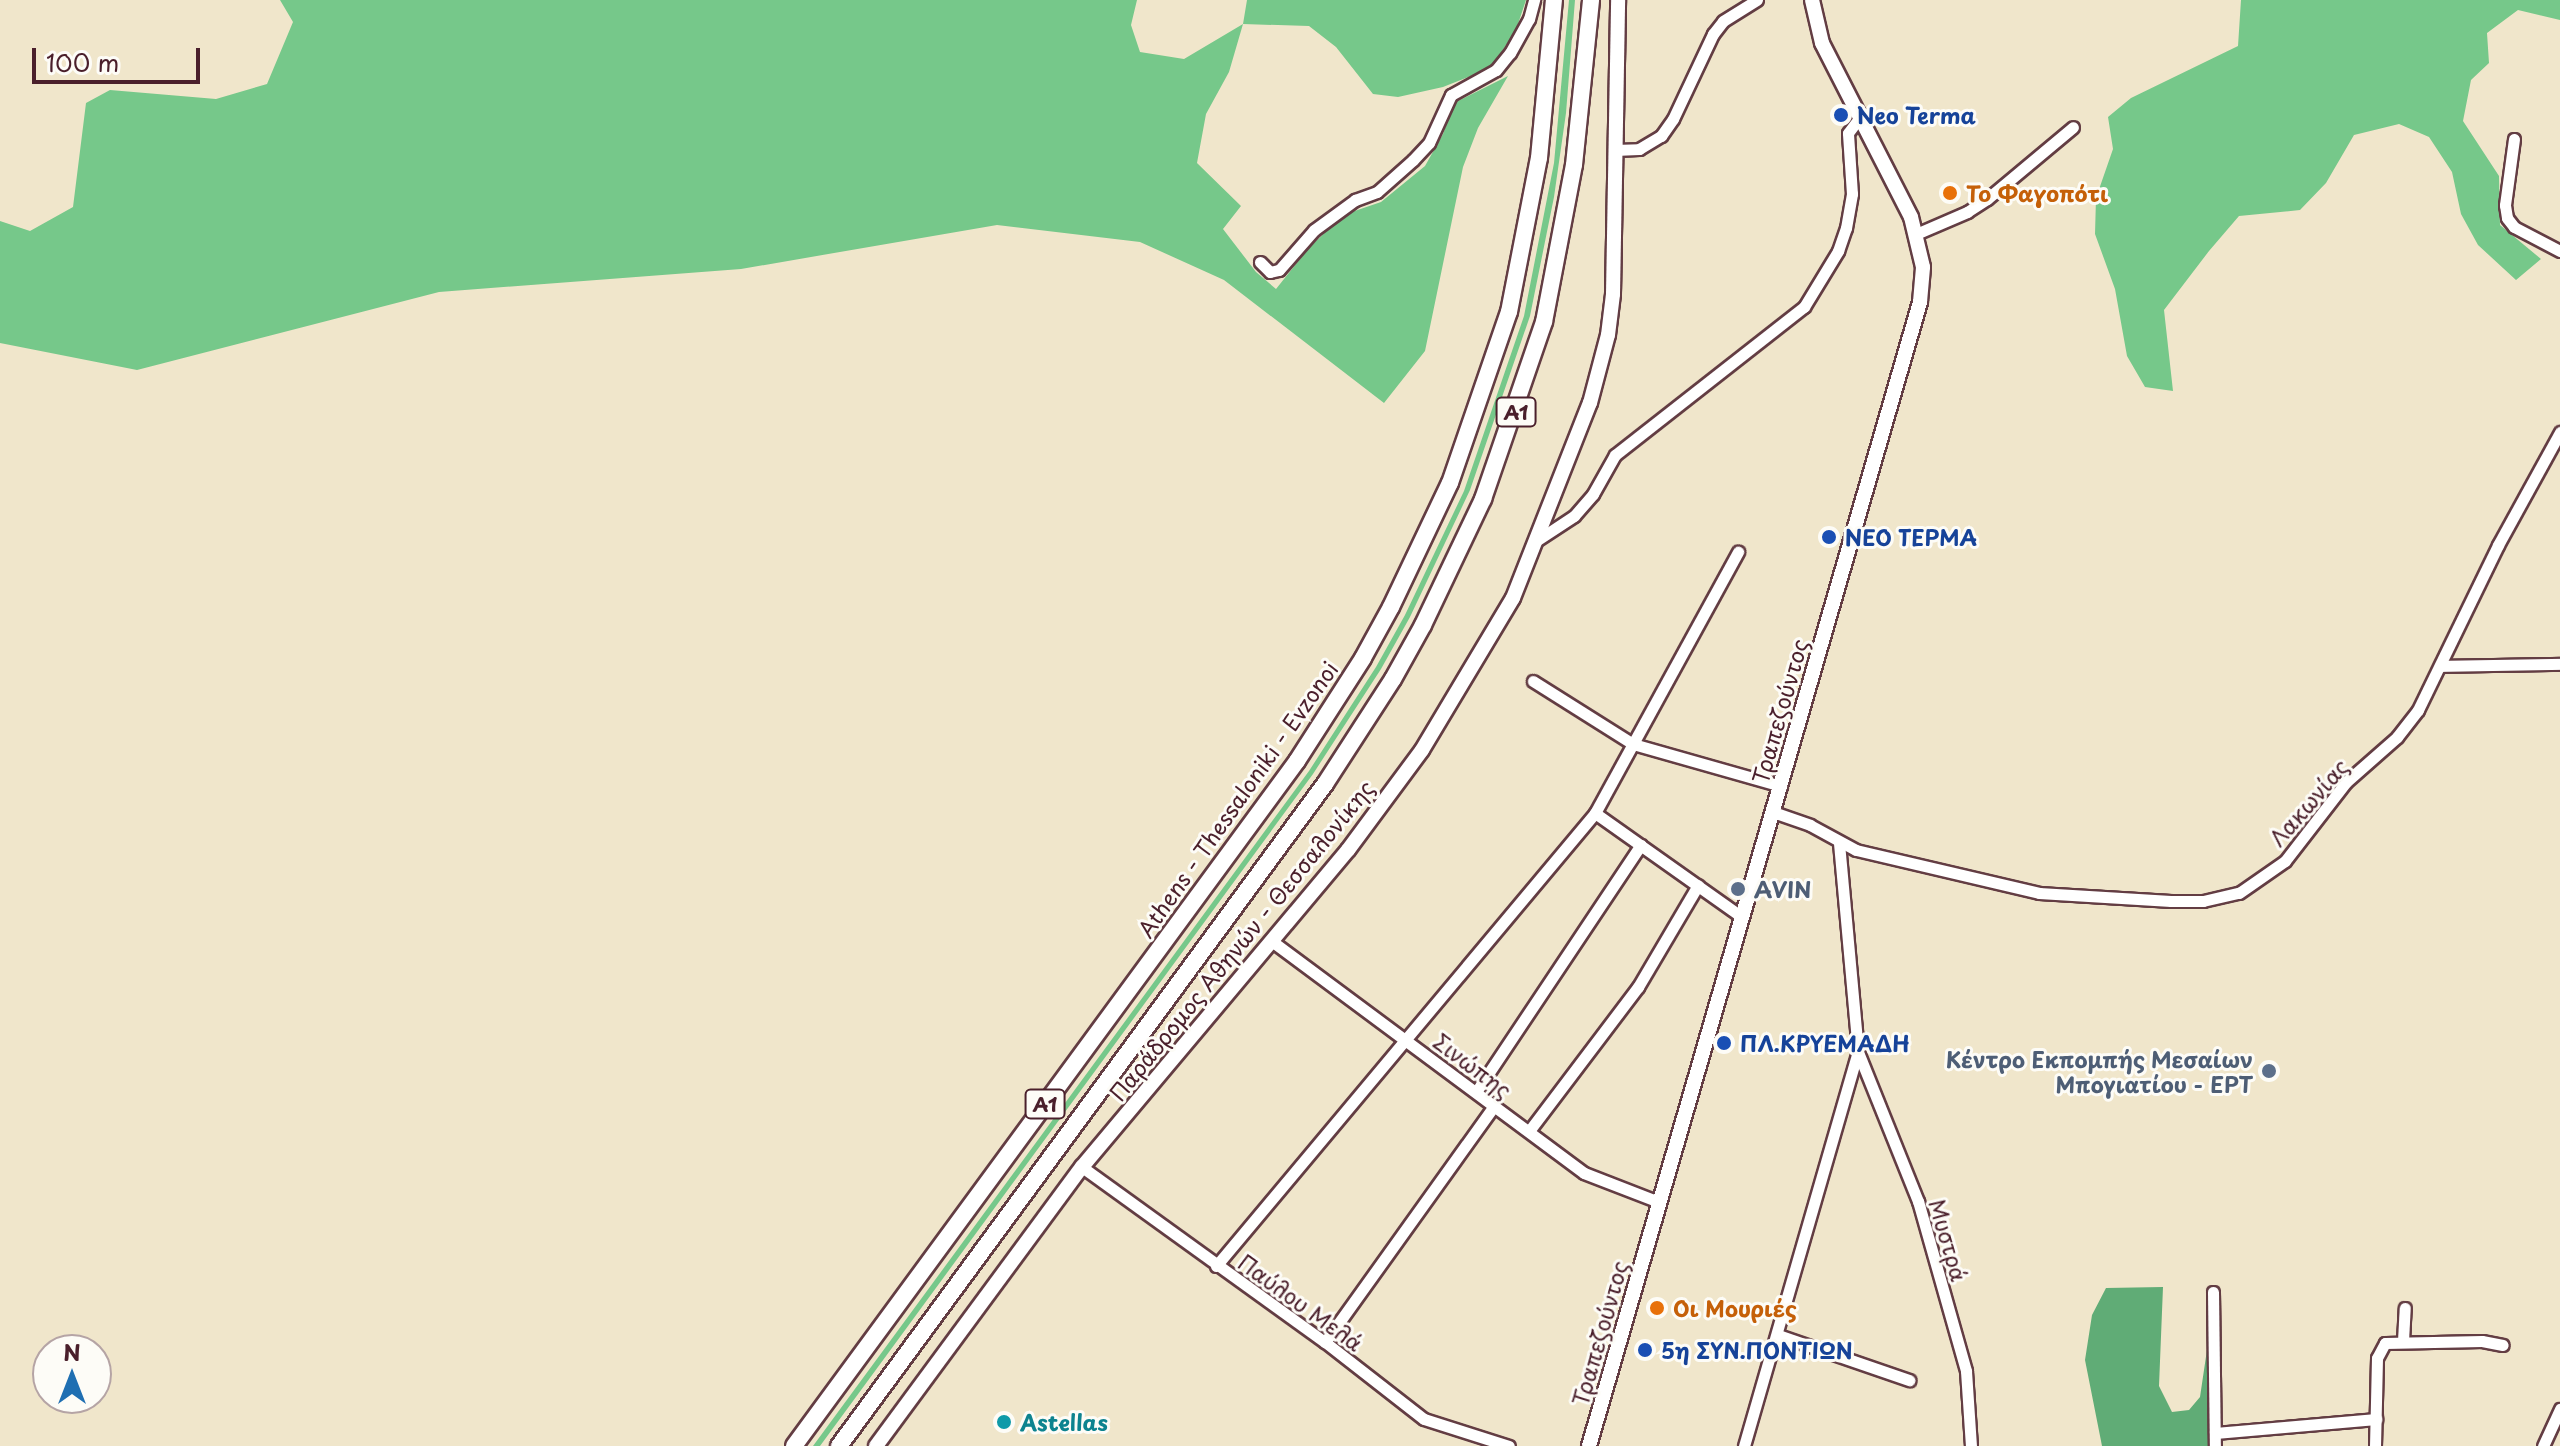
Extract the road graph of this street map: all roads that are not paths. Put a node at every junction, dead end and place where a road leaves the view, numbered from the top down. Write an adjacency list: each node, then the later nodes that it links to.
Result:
1 (1534, 0): 13 (street)
2 (1554, 0): 47 (highway, Athens - Thessaloniki - Evzonoi / Α1)
3 (1591, 0): 48 (highway, Α1)
4 (1618, 0): 10 (main road, Παράδρομος Αθηνών - Θεσσαλονίκης)
5 (1757, 0): 10 (street)
6 (1812, 0): 7 (main road, Τραπεζούντος)
7 (1860, 117): 11 (main road, Τραπεζούντος); 15 (street)
8 (2073, 127): 11 (street)
9 (2514, 139): 12 (street)
10 (1614, 150): 15 (main road, Παράδρομος Αθηνών - Θεσσαλονίκης)
11 (1916, 234): 21 (main road, Τραπεζούντος)
12 (2560, 251)
13 (1260, 262)
14 (2560, 432): 18 (street, Λακωνίας)
15 (1539, 539): 28 (main road, Παράδρομος Αθηνών - Θεσσαλονίκης)
16 (1738, 552): 20 (street)
17 (2560, 664): 18 (street)
18 (2440, 666): 24 (street, Λακωνίας)
19 (1533, 681): 20 (street)
20 (1633, 744): 21 (street); 23 (street)
21 (1781, 786): 22 (main road, Τραπεζούντος)
22 (1773, 812): 24 (street, Λακωνίας); 27 (main road, Τραπεζούντος)
23 (1595, 813): 25 (street); 29 (street)
24 (1839, 843): 30 (street)
25 (1641, 845): 26 (street); 31 (street)
26 (1698, 885): 27 (street); 33 (street)
27 (1742, 917): 35 (main road, Τραπεζούντος)
28 (1273, 942): 29 (street, Σινώπης); 34 (main road, Παράδρομος Αθηνών - Θεσσαλονίκης)
29 (1405, 1040): 31 (street, Σινώπης); 36 (street)
30 (1858, 1052): 39 (street); 53 (street, Μυστρά)
31 (1476, 1092): 32 (street, Σινώπης)
32 (1494, 1106): 33 (street, Σινώπης); 41 (street)
33 (1529, 1131): 35 (street, Σινώπης)
34 (1082, 1167): 36 (street, Παύλου Μελά); 49 (main road, Παράδρομος Αθηνών - Θεσσαλονίκης)
35 (1659, 1202): 51 (main road, Τραπεζούντος)
36 (1216, 1266): 41 (street, Παύλου Μελά)
37 (2213, 1292): 46 (street)
38 (2405, 1308): 40 (street)
39 (1778, 1335): 43 (street); 52 (street)
40 (2403, 1341): 42 (street); 45 (street)
41 (1325, 1342): 50 (street, Παύλου Μελά)
42 (2503, 1345)
43 (1909, 1380)
44 (2560, 1409): 56 (street)
45 (2376, 1419): 46 (street); 55 (street)
46 (2215, 1433): 54 (street)
47 (794, 1446)
48 (839, 1446)
49 (876, 1446)
50 (1509, 1446)
51 (1589, 1446)
52 (1744, 1446)
53 (1971, 1446)
54 (2215, 1446)
55 (2375, 1446)
56 (2543, 1446)

